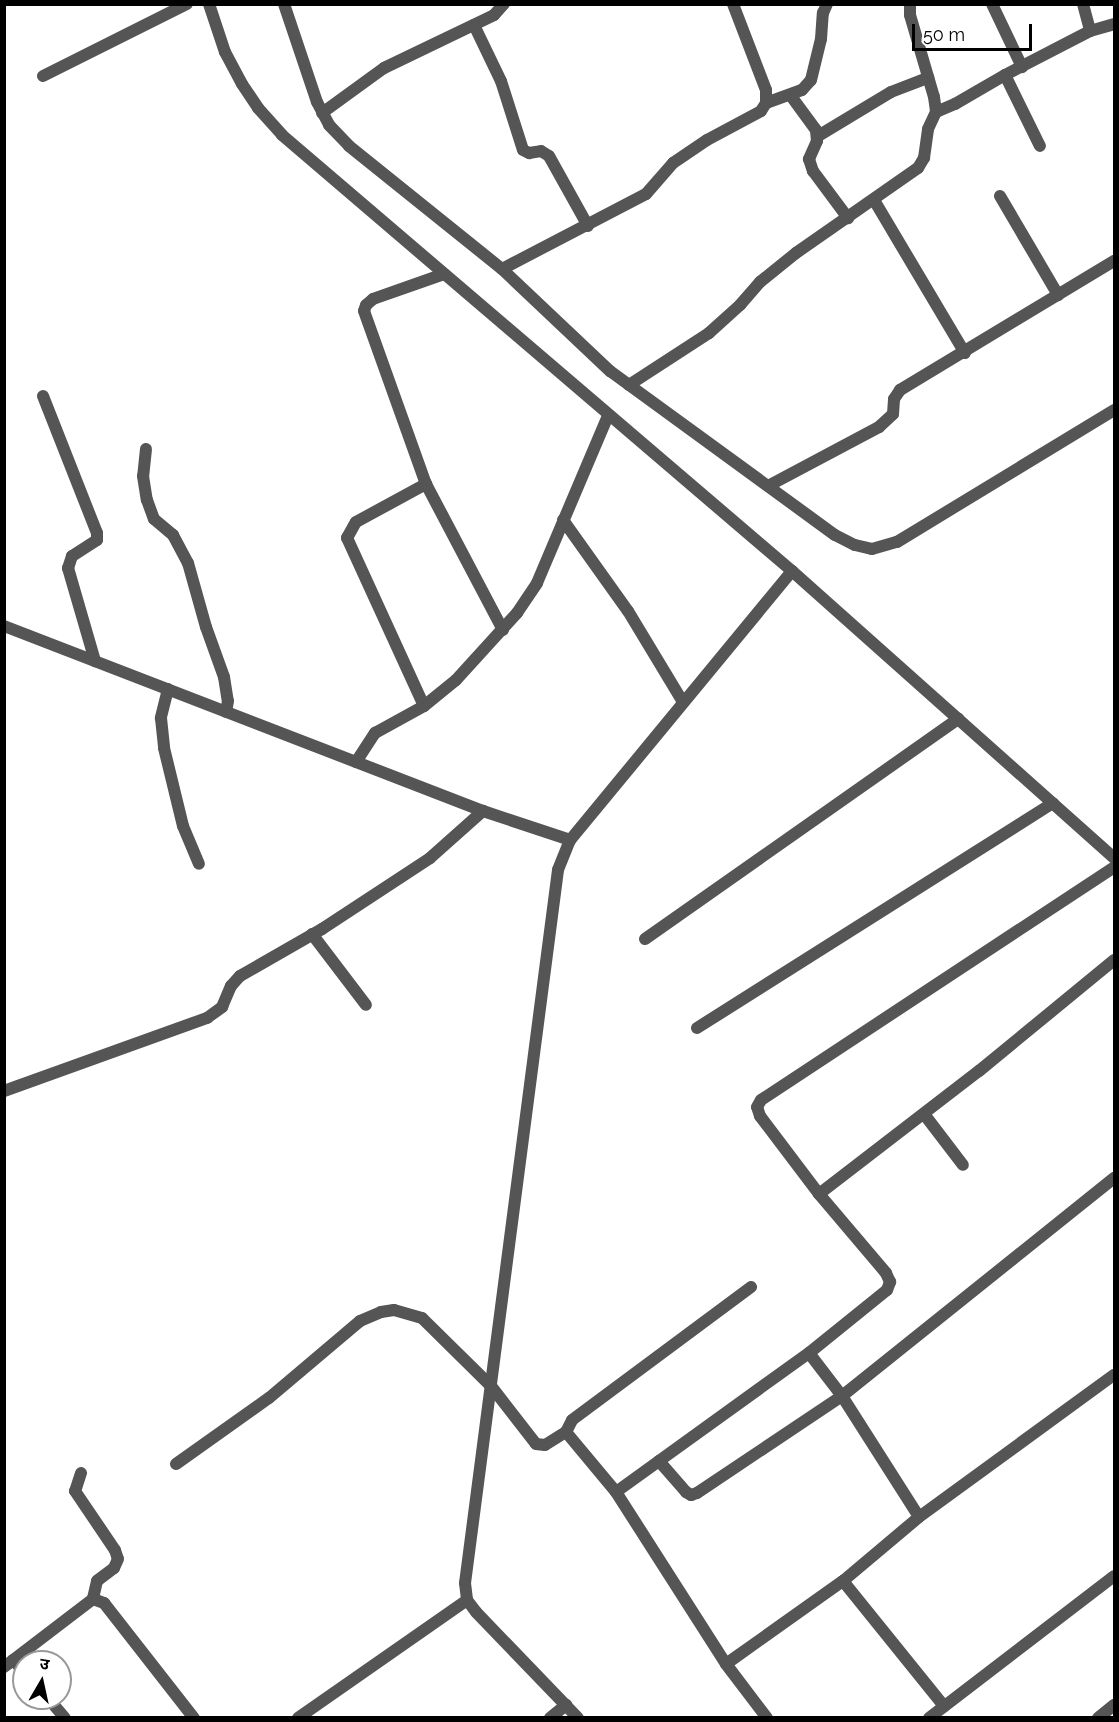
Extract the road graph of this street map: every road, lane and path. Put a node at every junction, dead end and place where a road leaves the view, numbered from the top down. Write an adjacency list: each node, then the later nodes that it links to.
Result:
1 (187, 4): 15 (street)
2 (209, 4): 29 (street)
3 (284, 4): 20 (street)
4 (504, 4): 11 (street)
5 (733, 4): 18 (street)
6 (827, 4): 17 (street)
7 (910, 4): 16 (street)
8 (992, 4): 13 (street)
9 (1083, 4): 12 (street)
10 (1114, 24): 12 (street)
11 (474, 25): 20 (street); 26 (street)
12 (1090, 31): 13 (street)
13 (1022, 67): 14 (street)
14 (1005, 75): 19 (street); 22 (street)
15 (43, 76)
16 (928, 78): 19 (street); 21 (street)
17 (791, 96): 18 (street); 21 (street)
18 (766, 103): 26 (street)
19 (936, 112): 24 (street)
20 (322, 113): 28 (street)
21 (818, 136): 25 (street)
22 (1040, 146)
23 (1000, 196): 30 (street)
24 (874, 200): 25 (street); 31 (street)
25 (848, 218): 32 (street)
26 (588, 226): 28 (street)
27 (1114, 261): 30 (street)
28 (502, 269): 32 (street)
29 (444, 274): 35 (street); 37 (street)
30 (1058, 295): 31 (street)
31 (964, 353): 38 (street)
32 (629, 385): 38 (street)
33 (43, 396): 43 (street)
34 (1114, 410): 38 (street)
35 (608, 416): 39 (street); 40 (street)
36 (146, 449): 47 (street)
37 (426, 484): 42 (street); 46 (street)
38 (768, 486)
39 (563, 520): 42 (street); 45 (street)
40 (792, 571): 45 (street); 48 (street)
41 (4, 626): 43 (street)
42 (503, 630): 46 (street)
43 (95, 661): 44 (street)
44 (168, 689): 47 (street); 54 (street)
45 (683, 702): 52 (street)
46 (424, 706): 49 (street)
47 (226, 712): 49 (street)
48 (958, 719): 50 (street); 57 (street)
49 (356, 762): 51 (street)
50 (1053, 803): 53 (street); 60 (street)
51 (483, 811): 52 (street); 56 (street)
52 (570, 840): 69 (street)
53 (1114, 858)
54 (198, 864)
55 (1114, 867): 65 (street)
56 (312, 934): 59 (street); 61 (street)
57 (645, 939)
58 (1114, 960): 62 (street)
59 (366, 1005)
60 (697, 1028)
61 (4, 1091)
62 (924, 1114): 63 (street); 65 (street)
63 (963, 1165)
64 (1114, 1178): 70 (street)
65 (819, 1194): 67 (street)
66 (752, 1287): 71 (street)
67 (809, 1353): 70 (street); 72 (street)
68 (1114, 1375): 76 (street)
69 (491, 1386): 71 (street); 73 (street); 80 (street)
70 (842, 1396): 72 (street); 76 (street)
71 (566, 1432): 75 (street)
72 (659, 1461): 75 (street)
73 (176, 1464)
74 (81, 1473): 79 (street)
75 (616, 1492): 82 (street)
76 (919, 1517): 78 (street)
77 (1114, 1576): 85 (street)
78 (843, 1581): 82 (street); 85 (street)
79 (93, 1599): 81 (street); 86 (street)
80 (467, 1600): 83 (street); 87 (street)
81 (9, 1663)
82 (726, 1664): 90 (street)
83 (566, 1705): 88 (street); 89 (street)
84 (1114, 1705): 92 (street)
85 (944, 1706): 91 (street)
86 (194, 1718)
87 (298, 1718)
88 (550, 1718)
89 (578, 1718)
90 (767, 1718)
91 (929, 1718)
92 (1098, 1718)

